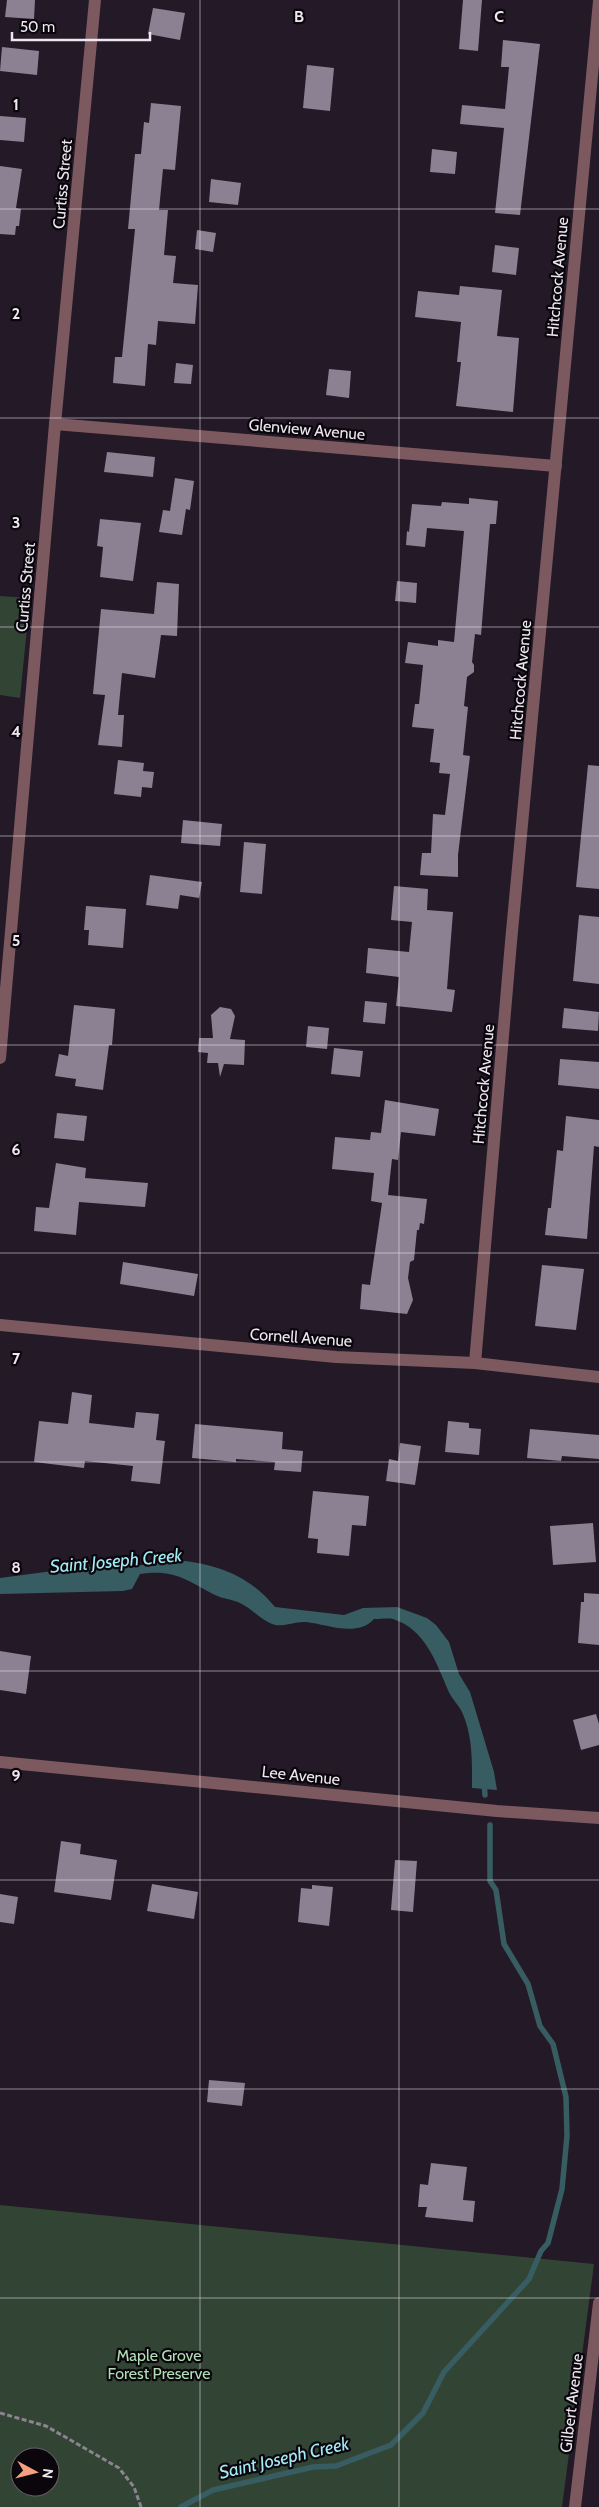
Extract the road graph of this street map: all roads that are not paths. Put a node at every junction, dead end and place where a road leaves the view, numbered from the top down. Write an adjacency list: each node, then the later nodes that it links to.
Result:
1 (96, 0): 3 (street, Curtiss Street)
2 (599, 1): 4 (street, Hitchcock Avenue)
3 (55, 424): 4 (street, Glenview Avenue); 5 (street, Curtiss Street)
4 (556, 466): 7 (street, Hitchcock Avenue)
5 (0, 1058)
6 (0, 1326): 7 (street, Cornell Avenue)
7 (475, 1363): 8 (street, Cornell Avenue)
8 (599, 1377)
9 (0, 1762): 10 (street, Lee Avenue)
10 (599, 1818)
11 (599, 2303): 12 (street, Gilbert Avenue)
12 (575, 2507)

